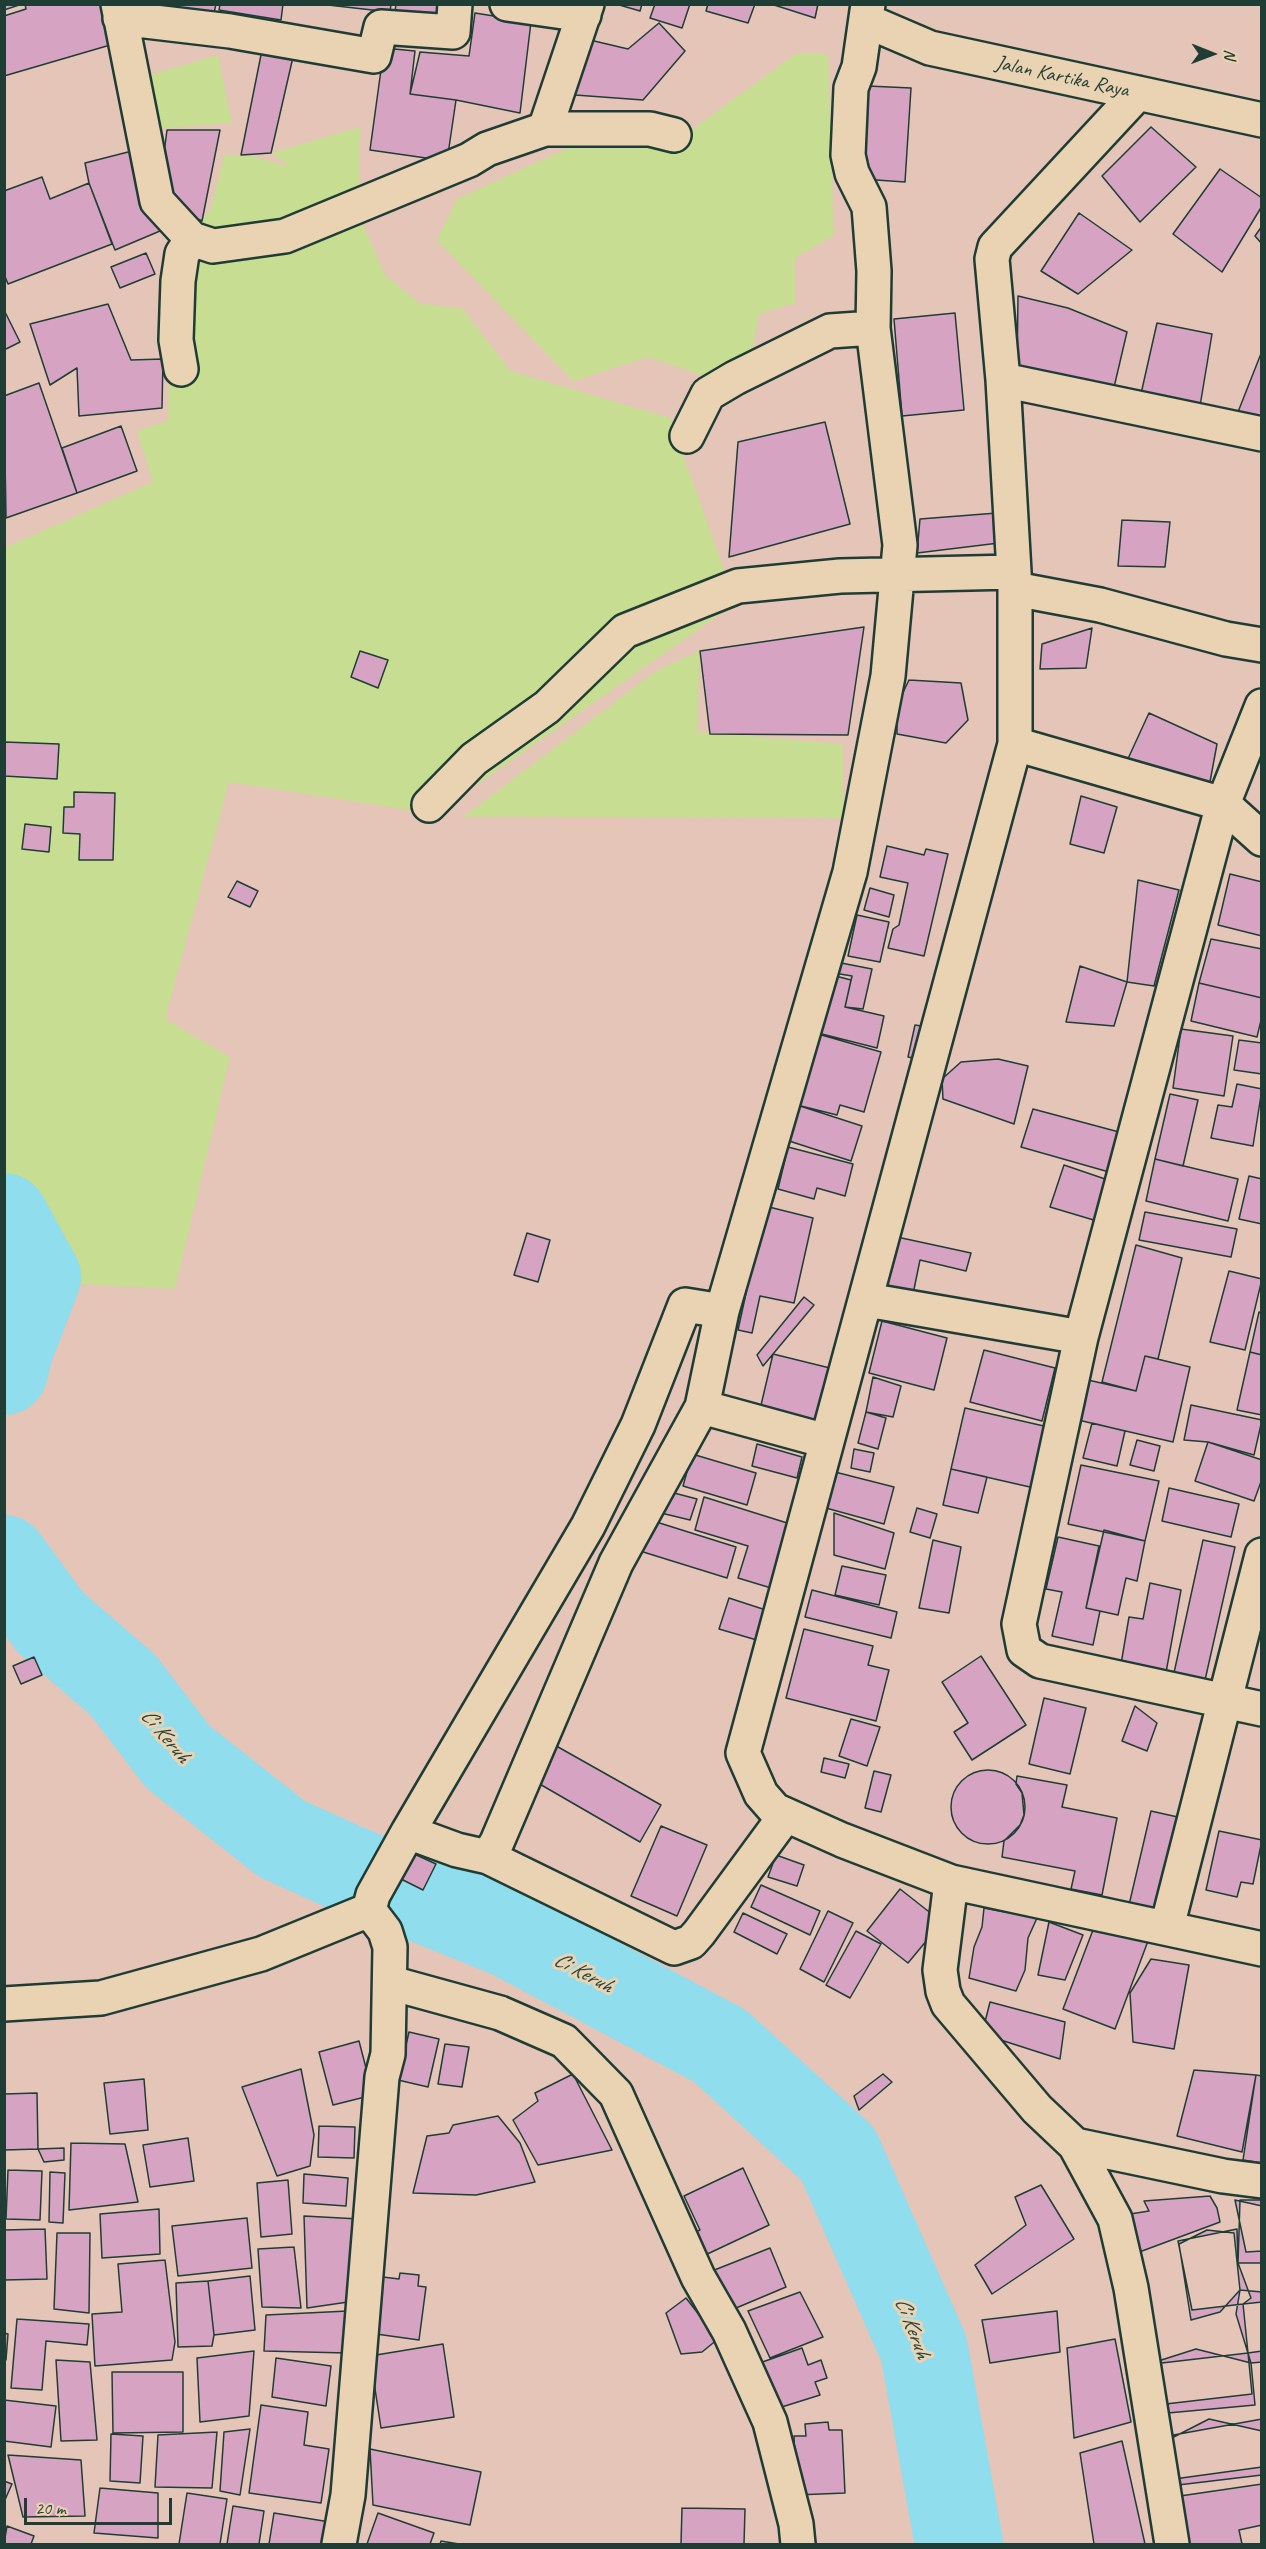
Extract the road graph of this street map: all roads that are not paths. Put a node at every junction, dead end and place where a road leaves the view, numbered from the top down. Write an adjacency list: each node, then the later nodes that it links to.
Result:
1 (455, 4): 4 (street)
2 (507, 4): 3 (street)
3 (586, 10): 8 (street)
4 (119, 11): 10 (street)
5 (868, 13): 6 (street, Jalan Kartika Raya); 11 (street)
6 (1138, 93): 7 (street, Jalan Kartika Raya); 13 (street)
7 (1262, 120)
8 (545, 129): 9 (street); 10 (street)
9 (674, 135)
10 (192, 239): 12 (street)
11 (850, 329): 15 (street); 16 (street)
12 (181, 369)
13 (1003, 380): 14 (street); 17 (street)
14 (1262, 434)
15 (687, 436)
16 (891, 574): 17 (street); 22 (street); 25 (street)
17 (1014, 581): 18 (street); 20 (street)
18 (1262, 645)
19 (1262, 706): 21 (street)
20 (1015, 744): 21 (street); 24 (street)
21 (1223, 804): 23 (street); 26 (street)
22 (429, 805)
23 (1262, 839)
24 (867, 1300): 26 (street); 28 (street)
25 (710, 1309): 27 (street); 33 (street)
26 (1081, 1337): 30 (street)
27 (702, 1407): 28 (street); 34 (street)
28 (826, 1441): 32 (street)
29 (1262, 1555): 30 (street)
30 (1224, 1701): 31 (street); 37 (street)
31 (1262, 1709)
32 (785, 1816): 34 (street); 35 (street)
33 (406, 1836): 34 (street); 36 (street)
34 (488, 1857)
35 (951, 1882): 37 (street); 41 (street)
36 (371, 1902): 39 (street); 40 (street)
37 (1167, 1927): 38 (street)
38 (1262, 1950)
39 (391, 1983): 43 (street); 44 (street)
40 (4, 2004)
41 (1075, 2145): 42 (street); 45 (street)
42 (1262, 2181)
43 (339, 2544)
44 (798, 2544)
45 (1172, 2544)

